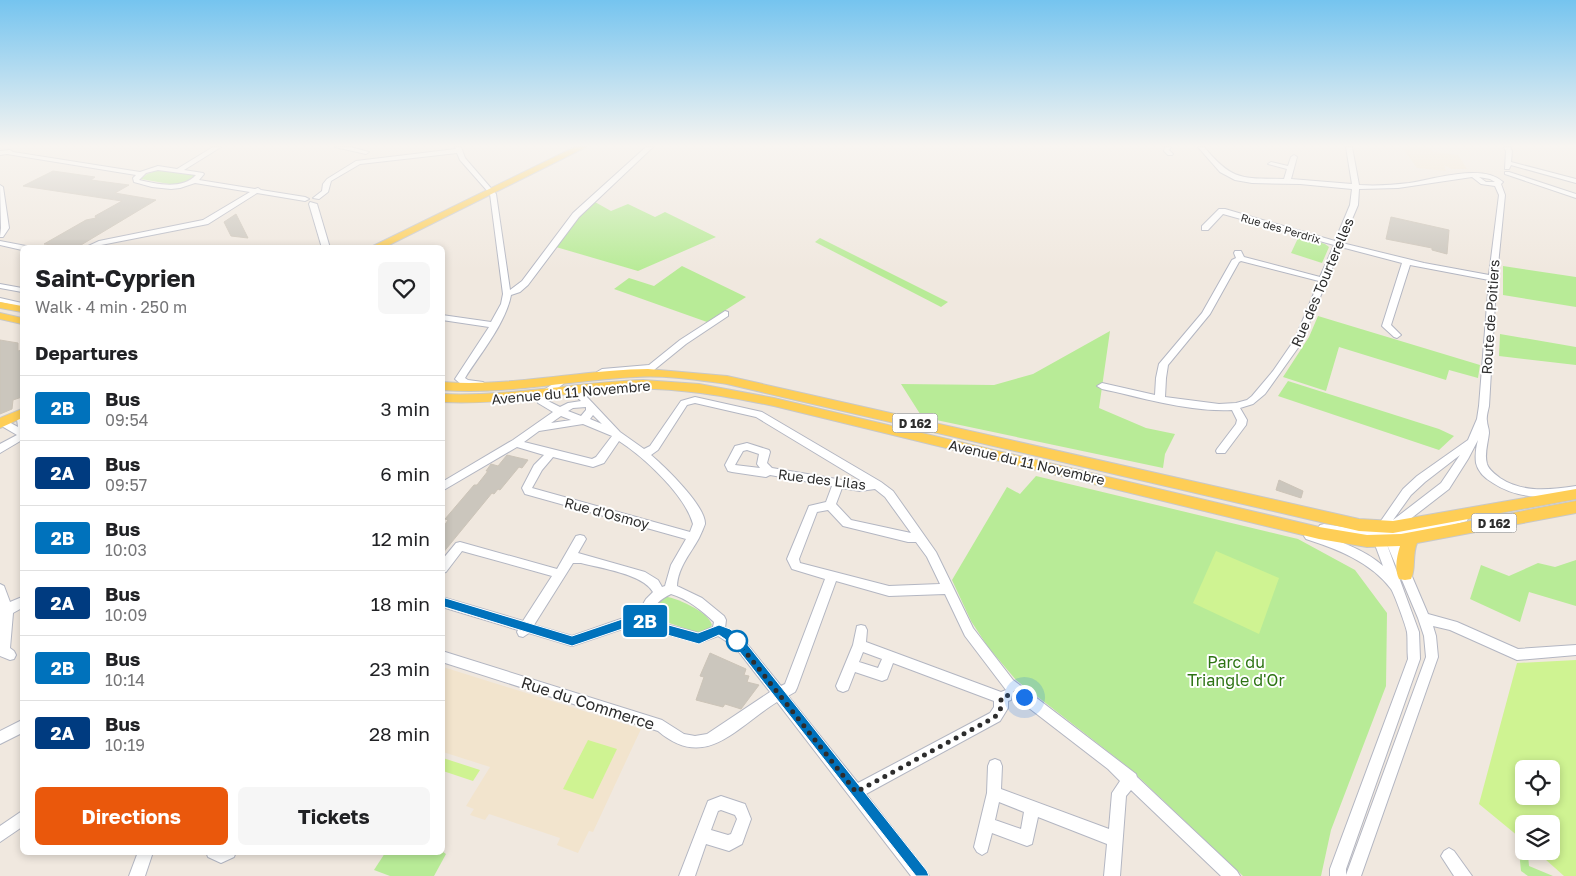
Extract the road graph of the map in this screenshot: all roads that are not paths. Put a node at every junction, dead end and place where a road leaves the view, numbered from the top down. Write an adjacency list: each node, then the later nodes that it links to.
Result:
1 (0, 187): 16 (street)
2 (1356, 187): 20 (street, Rue des Tourterelles)
3 (243, 188): 11 (street)
4 (326, 188): 15 (street)
5 (487, 188): 12 (street)
6 (499, 188): 12 (main road)
7 (605, 188): 31 (street)
8 (1501, 188): 27 (street, Route de Poitiers)
9 (1540, 188): 13 (street)
10 (1566, 188): 13 (street)
11 (258, 190): 15 (street); 21 (street)
12 (491, 192): 23 (main road); 31 (street)
13 (1563, 192): 14 (street)
14 (1576, 196)
15 (315, 201): 22 (street)
16 (1, 207): 18 (street)
17 (1205, 228): 20 (street, Rue des Perdrix)
18 (0, 235)
19 (0, 242): 24 (street)
20 (1337, 243): 25 (street, Rue des Perdrix); 26 (street, Rue des Tourterelles)
21 (94, 245)
22 (325, 245)
23 (380, 245)
24 (20, 247)
25 (1407, 261): 27 (street, Rue des Perdrix); 42 (street)
26 (1323, 280): 50 (street); 52 (street, Rue des Tourterelles)
27 (1492, 282): 55 (street, Route de Poitiers)
28 (0, 286): 29 (street)
29 (10, 288): 30 (street); 32 (street)
30 (20, 290)
31 (508, 294): 41 (street)
32 (0, 295)
33 (0, 300): 35 (street)
34 (0, 305): 36 (main road)
35 (20, 306)
36 (20, 307)
37 (725, 314): 44 (street)
38 (0, 316): 40 (main road)
39 (445, 317): 41 (street)
40 (20, 320)
41 (494, 325): 43 (street)
42 (1397, 335)
43 (467, 368): 44 (street); 46 (street)
44 (561, 384): 47 (main road, Avenue du 11 Novembre / D 162); 49 (main road, Avenue du 11 Novembre / D 162); 51 (main road, Avenue du 11 Novembre / D 162); 77 (main road, Avenue du 11 Novembre / D 162)
45 (1102, 386): 50 (street, Rue des Tourterelles)
46 (445, 388)
47 (445, 390)
48 (445, 390): 49 (main road, Avenue du 11 Novembre / D 162)
49 (541, 395): 53 (street)
50 (1160, 398): 52 (street, Rue des Tourterelles)
51 (588, 399): 53 (street); 56 (street); 61 (street); 76 (main road, Avenue du 11 Novembre / D 162)
52 (1234, 407): 65 (street)
53 (561, 411): 56 (street); 58 (street)
54 (20, 414): 57 (main road)
55 (1482, 419): 62 (street, Route de Poitiers); 72 (street)
56 (583, 421): 58 (street); 61 (street)
57 (1, 423): 59 (street)
58 (537, 428): 63 (street)
59 (20, 433)
60 (20, 435): 64 (street)
61 (618, 436): 66 (street); 67 (street)
62 (1471, 441): 77 (street, Route de Poitiers); 77 (street, Route de Poitiers)
63 (517, 442): 66 (street); 71 (street)
64 (0, 449)
65 (1221, 451)
66 (551, 453): 78 (street, Rue d'Osmoy)
67 (643, 455): 70 (street); 78 (street)
68 (766, 471): 69 (street, Rue des Lilas)
69 (839, 483): 70 (street, Rue des Lilas); 74 (street)
70 (877, 485): 79 (street)
71 (445, 486)
72 (1576, 490)
73 (1576, 494): 77 (main road, D 162)
74 (830, 505): 79 (street); 85 (street)
75 (1576, 507): 77 (main road, D 162)
76 (1244, 515): 77 (main road, Avenue du 11 Novembre / D 162); 88 (street)
77 (1392, 535): 84 (main road); 88 (street)
78 (694, 537): 89 (street)
79 (920, 537): 87 (street)
80 (580, 539): 81 (street)
81 (570, 558): 83 (street); 89 (street)
82 (445, 565): 83 (street)
83 (560, 574): 95 (street)
84 (1405, 574): 94 (street)
85 (832, 576): 87 (street); 106 (street, Rue du Commerce)
86 (0, 589): 92 (street)
87 (948, 589): 105 (street)
88 (1397, 589): 128 (street)
89 (665, 590): 93 (street); 96 (street)
90 (20, 603): 92 (street)
91 (445, 603): 95 (street)
92 (7, 610): 100 (street)
93 (643, 617): 95 (street); 96 (street)
94 (1424, 618): 99 (street); 129 (street)
95 (524, 630)
96 (719, 630): 106 (street)
97 (861, 630): 98 (street)
98 (858, 645): 102 (street); 103 (street)
99 (1576, 650)
100 (10, 655)
101 (445, 657): 106 (street, Rue du Commerce)
102 (889, 657): 103 (street); 107 (street)
103 (852, 665): 104 (street)
104 (843, 686)
105 (1017, 692): 107 (street); 111 (street)
106 (779, 694): 112 (street)
107 (1001, 698): 112 (street)
108 (20, 727): 109 (street)
109 (0, 738)
110 (995, 766): 113 (street)
111 (1131, 779): 119 (street); 127 (street)
112 (856, 792): 123 (street)
113 (994, 793): 114 (street); 116 (street)
114 (1032, 808): 116 (street); 119 (street)
115 (20, 820): 117 (street)
116 (987, 824): 120 (street)
117 (0, 835)
118 (702, 835): 125 (street)
119 (1115, 839): 126 (street)
120 (982, 847)
121 (145, 855): 124 (street)
122 (1450, 856): 130 (street)
123 (919, 875)
124 (137, 876)
125 (687, 876)
126 (1112, 876)
127 (1232, 876)
128 (1338, 876)
129 (1354, 876)
130 (1464, 876)

